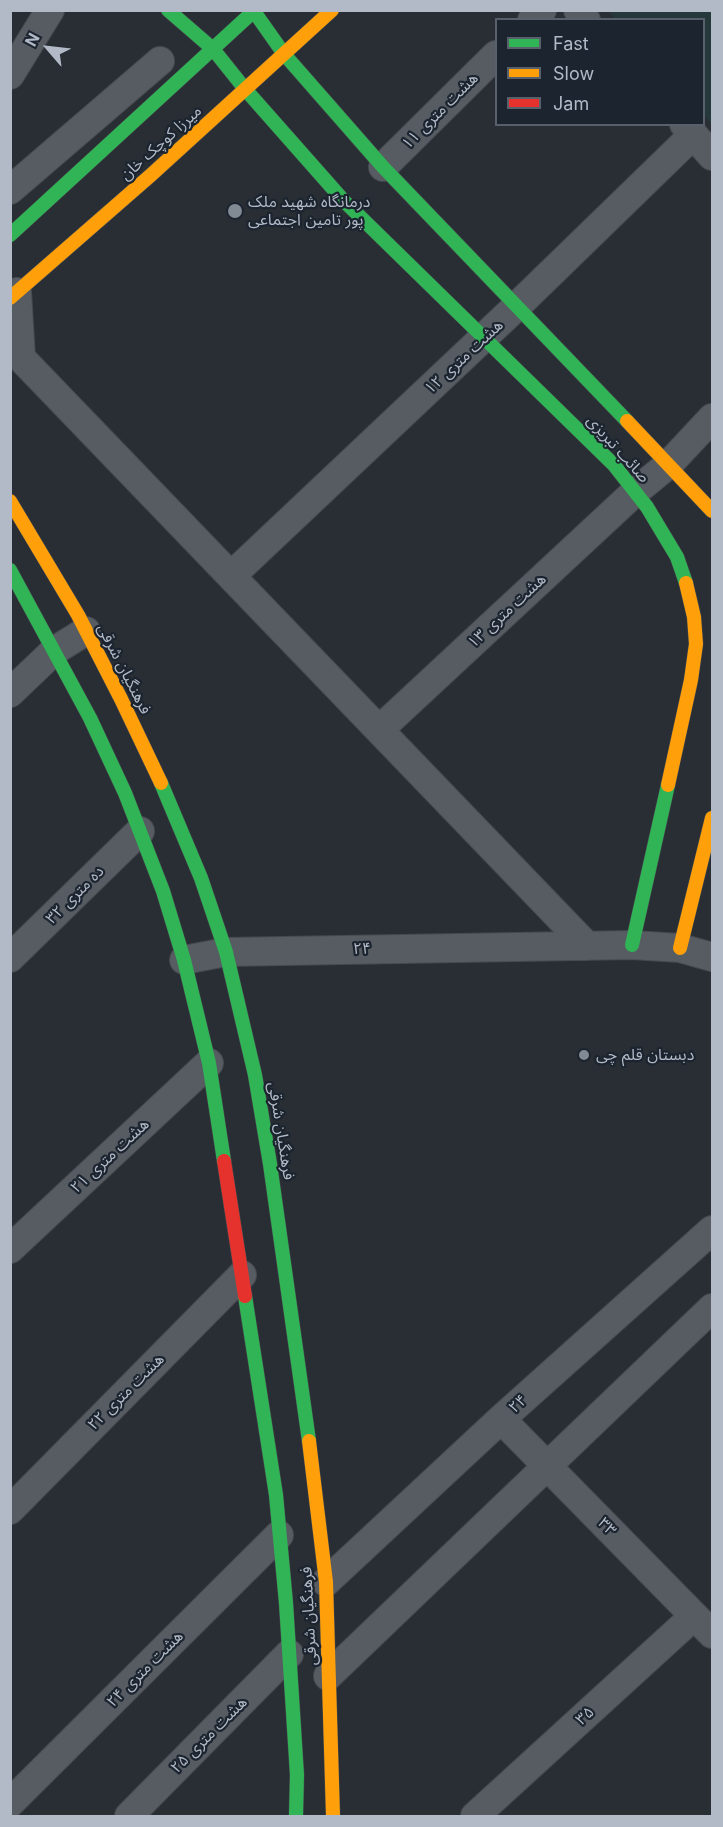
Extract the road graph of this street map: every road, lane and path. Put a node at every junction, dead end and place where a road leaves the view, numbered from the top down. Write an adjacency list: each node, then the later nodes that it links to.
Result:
1 (50, 10): 9 (street)
2 (168, 10): 5 (street)
3 (332, 10): 6 (street, میرزا کوچک خان)
4 (254, 11): 5 (street, میرزا کوچک خان); 6 (street, صائب تبریزی)
5 (213, 50): 10 (street, صائب تبریزی); 15 (street, میرزا کوچک خان)
6 (284, 54): 10 (street, میرزا کوچک خان); 13 (street, صائب تبریزی)
7 (495, 56): 13 (street, هشت متری ۱۱)
8 (160, 61): 14 (street)
9 (10, 75)
10 (245, 89): 16 (street, میرزا کوچک خان); 18 (street, صائب تبریزی)
11 (688, 130): 12 (street); 17 (street, هشت متری ۱۲)
12 (712, 156)
13 (383, 167): 17 (street, صائب تبریزی)
14 (10, 190)
15 (10, 236)
16 (14, 295): 25 (street)
17 (517, 306): 18 (street, هشت متری ۱۲); 20 (street, صائب تبریزی)
18 (484, 337): 21 (street, صائب تبریزی); 25 (street, هشت متری ۱۲)
19 (712, 418): 20 (street)
20 (669, 464): 21 (street, هشت متری ۱۳); 23 (street, صائب تبریزی)
21 (635, 492): 26 (street, صائب تبریزی); 30 (street, هشت متری ۱۳)
22 (11, 503): 27 (street, فرهنگیان شرقی)
23 (712, 511)
24 (10, 570): 28 (street, فرهنگیان شرقی)
25 (231, 576): 30 (street)
26 (703, 619): 33 (street, صائب تبریزی)
27 (86, 631): 28 (street); 36 (street, فرهنگیان شرقی)
28 (54, 651): 29 (street); 32 (street, فرهنگیان شرقی)
29 (10, 693)
30 (380, 730): 34 (street)
31 (712, 818): 35 (street)
32 (140, 831): 38 (street, ده متری ۳۲); 39 (street, فرهنگیان شرقی)
33 (632, 945): 34 (street, ۲۴); 35 (street, ۲۴)
34 (587, 946): 36 (street, ۲۴)
35 (680, 948): 37 (street, ۲۴)
36 (226, 952): 39 (street, ۲۴); 49 (street, فرهنگیان شرقی)
37 (712, 957)
38 (10, 958)
39 (184, 960): 40 (street, فرهنگیان شرقی)
40 (209, 1063): 42 (street, هشت متری ۲۱); 43 (street, فرهنگیان شرقی)
41 (712, 1230): 45 (street, ۲۴)
42 (10, 1249)
43 (242, 1275): 47 (street, هشت متری ۲۲); 48 (street, فرهنگیان شرقی)
44 (712, 1308): 46 (street)
45 (501, 1419): 46 (street, ۳۳); 49 (street, ۲۴)
46 (548, 1466): 50 (street, ۳۳); 52 (street)
47 (10, 1510)
48 (279, 1535): 51 (street, فرهنگیان شرقی); 53 (street, هشت متری ۲۴)
49 (326, 1582): 52 (street, فرهنگیان شرقی)
50 (703, 1625): 57 (street, ۳۵)
51 (289, 1654): 54 (street, هشت متری ۲۵); 55 (street, فرهنگیان شرقی)
52 (328, 1676): 56 (street, فرهنگیان شرقی)
53 (10, 1803)
54 (129, 1816)
55 (296, 1816)
56 (333, 1816)
57 (475, 1816)

